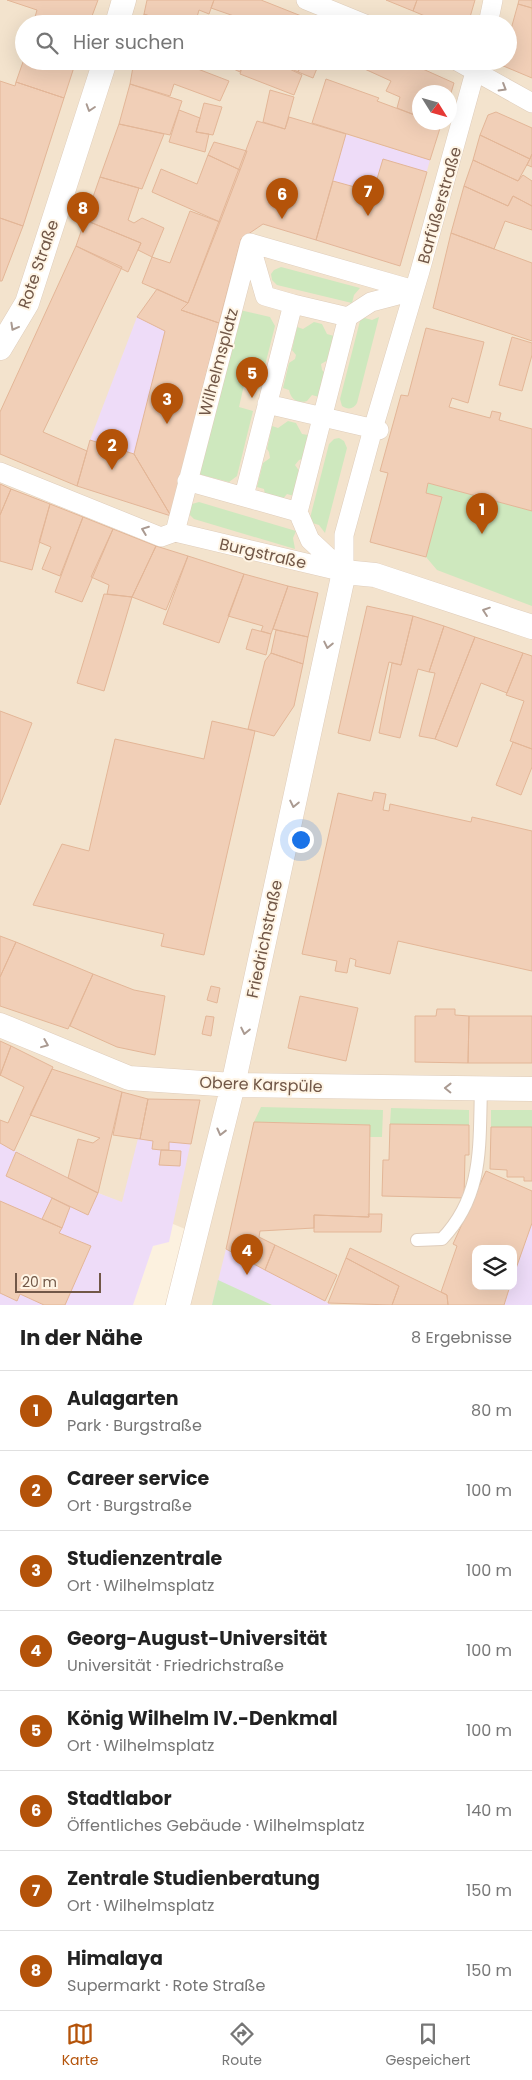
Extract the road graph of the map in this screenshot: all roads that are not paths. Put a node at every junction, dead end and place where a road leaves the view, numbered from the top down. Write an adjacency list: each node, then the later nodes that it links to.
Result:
1 (124, 0): 4 (street)
2 (306, 0): 5 (street)
3 (493, 0): 6 (street)
4 (120, 15)
5 (344, 15)
6 (490, 15)
7 (102, 70): 15 (street, Rote Straße, one-way to 15)
8 (476, 70): 12 (street, Barfüßerstraße)
9 (483, 70): 10 (street, one-way to 10)
10 (532, 103)
11 (250, 243): 12 (street); 13 (street); 20 (street, Wilhelmsplatz)
12 (414, 290): 14 (street); 18 (street)
13 (293, 304): 14 (street); 16 (street)
14 (348, 317): 17 (street)
15 (0, 348)
16 (267, 404): 17 (street); 21 (street)
17 (323, 417): 18 (street); 22 (street)
18 (376, 429): 24 (street)
19 (0, 472): 23 (street, Burgstraße, one-way to 19)
20 (187, 481): 21 (street); 23 (street, Wilhelmsplatz)
21 (244, 496): 22 (street)
22 (298, 512): 24 (street)
23 (175, 532): 24 (street, Burgstraße)
24 (344, 572): 25 (street, Burgstraße, one-way to 24); 27 (street, Friedrichstraße, one-way to 27)
25 (532, 627)
26 (0, 1025): 27 (street, Obere Karspüle, one-way to 27)
27 (233, 1085): 28 (street, Obere Karspüle, one-way to 27); 31 (street, Friedrichstraße, one-way to 31)
28 (481, 1089): 29 (street, Obere Karspüle); 30 (lane)
29 (532, 1089)
30 (416, 1240)
31 (178, 1305)

